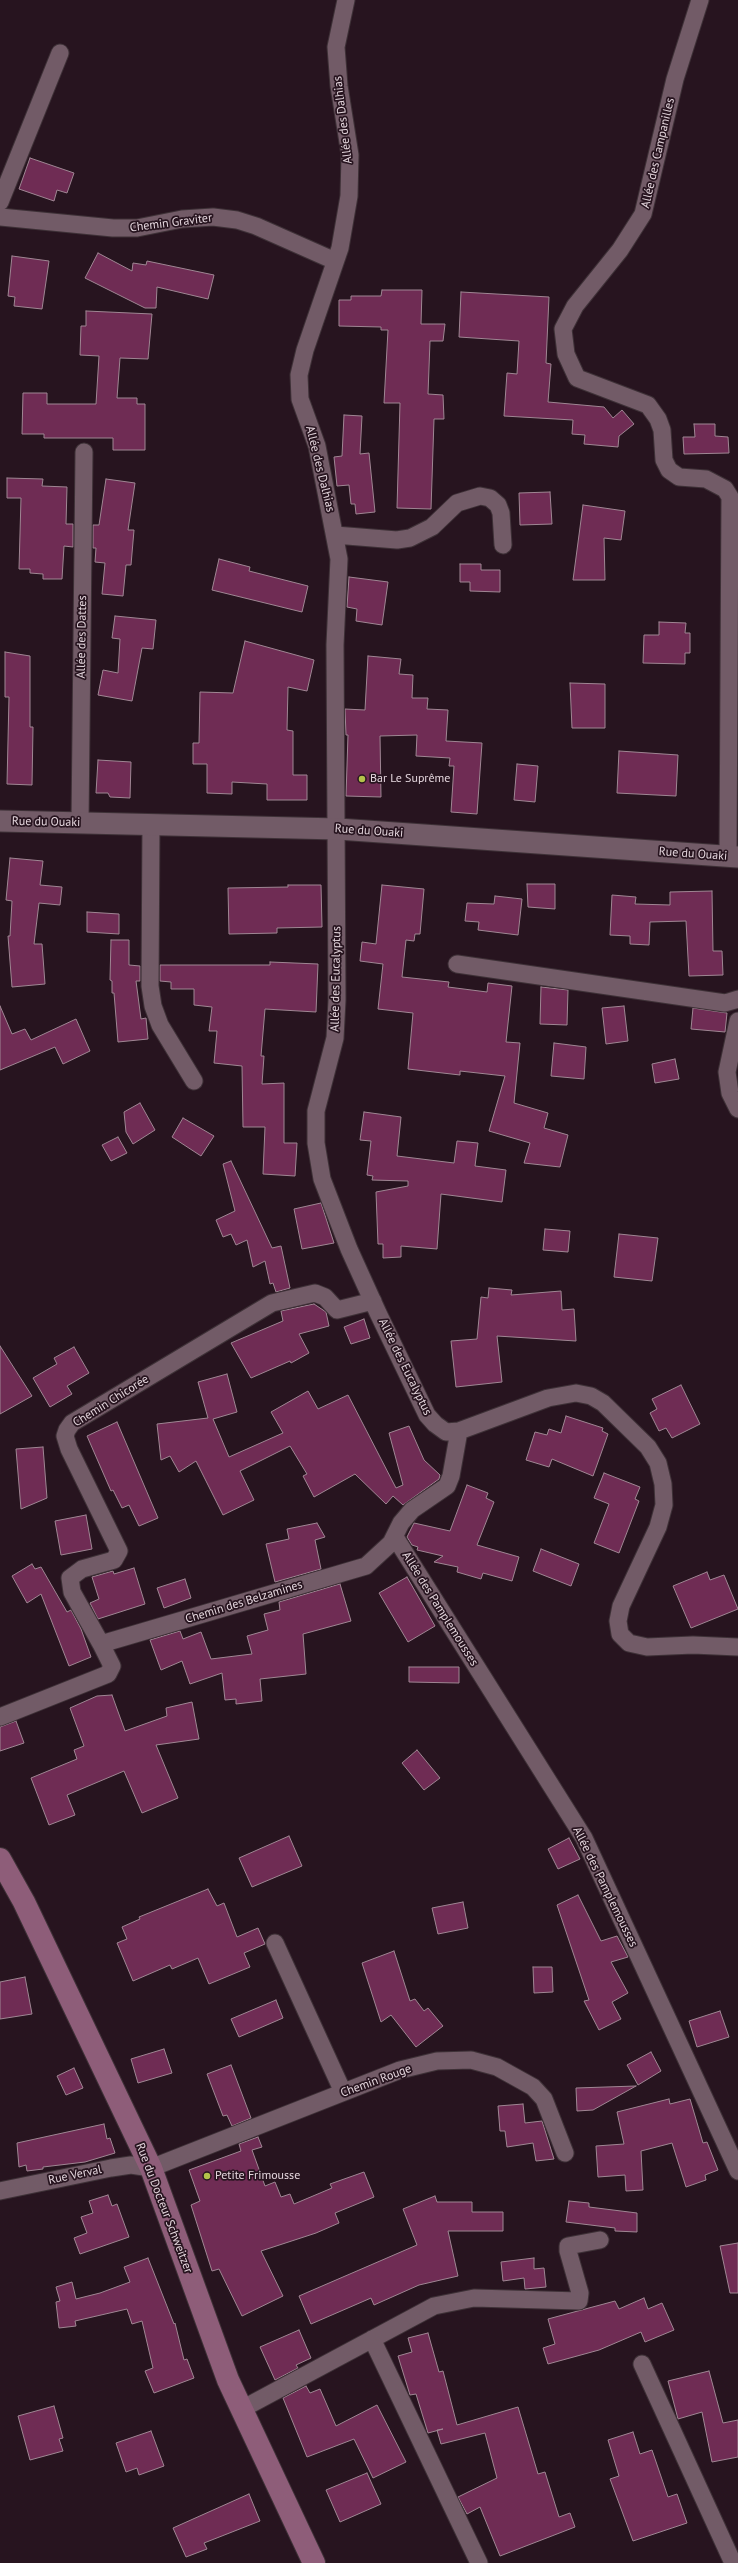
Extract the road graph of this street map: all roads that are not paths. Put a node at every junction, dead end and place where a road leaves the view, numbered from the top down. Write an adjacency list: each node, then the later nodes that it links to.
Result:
1 (346, 0): 6 (street, Allée des Dalhias)
2 (700, 0): 14 (street, Allée des Campanilles)
3 (60, 52): 4 (street)
4 (0, 202)
5 (0, 217): 6 (street, Chemin Graviter)
6 (335, 261): 8 (street, Allée des Dalhias)
7 (84, 452): 11 (street, Allée des Dattes)
8 (335, 535): 9 (street); 13 (street, Allée des Dalhias)
9 (503, 545)
10 (0, 821): 11 (street, Rue du Ouaki)
11 (80, 823): 12 (street, Rue du Ouaki)
12 (151, 824): 13 (street, Rue du Ouaki); 18 (street)
13 (338, 829): 14 (street, Rue du Ouaki); 20 (street, Allée des Eucalyptus)
14 (733, 856)
15 (457, 964): 16 (street)
16 (738, 999)
17 (738, 1021): 19 (street)
18 (194, 1081)
19 (738, 1109)
20 (373, 1301): 21 (street, Allée des Eucalyptus); 23 (street, Chemin Chicorée)
21 (459, 1431): 22 (street, Chemin des Belzamines); 24 (street, Allée des Eucalyptus)
22 (395, 1537): 23 (street, Chemin des Belzamines); 31 (street, Allée des Pamplemousses)
23 (101, 1644): 25 (street)
24 (738, 1647)
25 (0, 1717)
26 (0, 1859): 30 (main road, Rue du Docteur Schweitzer)
27 (276, 1943): 28 (street)
28 (343, 2092): 29 (street, Chemin Rouge); 30 (street, Chemin Rouge)
29 (565, 2153)
30 (152, 2168): 32 (street, Rue Verval); 36 (main road, Rue du Docteur Schweitzer)
31 (738, 2171)
32 (0, 2191)
33 (600, 2240): 34 (street)
34 (372, 2339): 36 (street); 38 (street)
35 (642, 2364): 39 (street)
36 (242, 2409): 37 (main road, Rue du Docteur Schweitzer)
37 (314, 2563)
38 (478, 2563)
39 (733, 2563)

